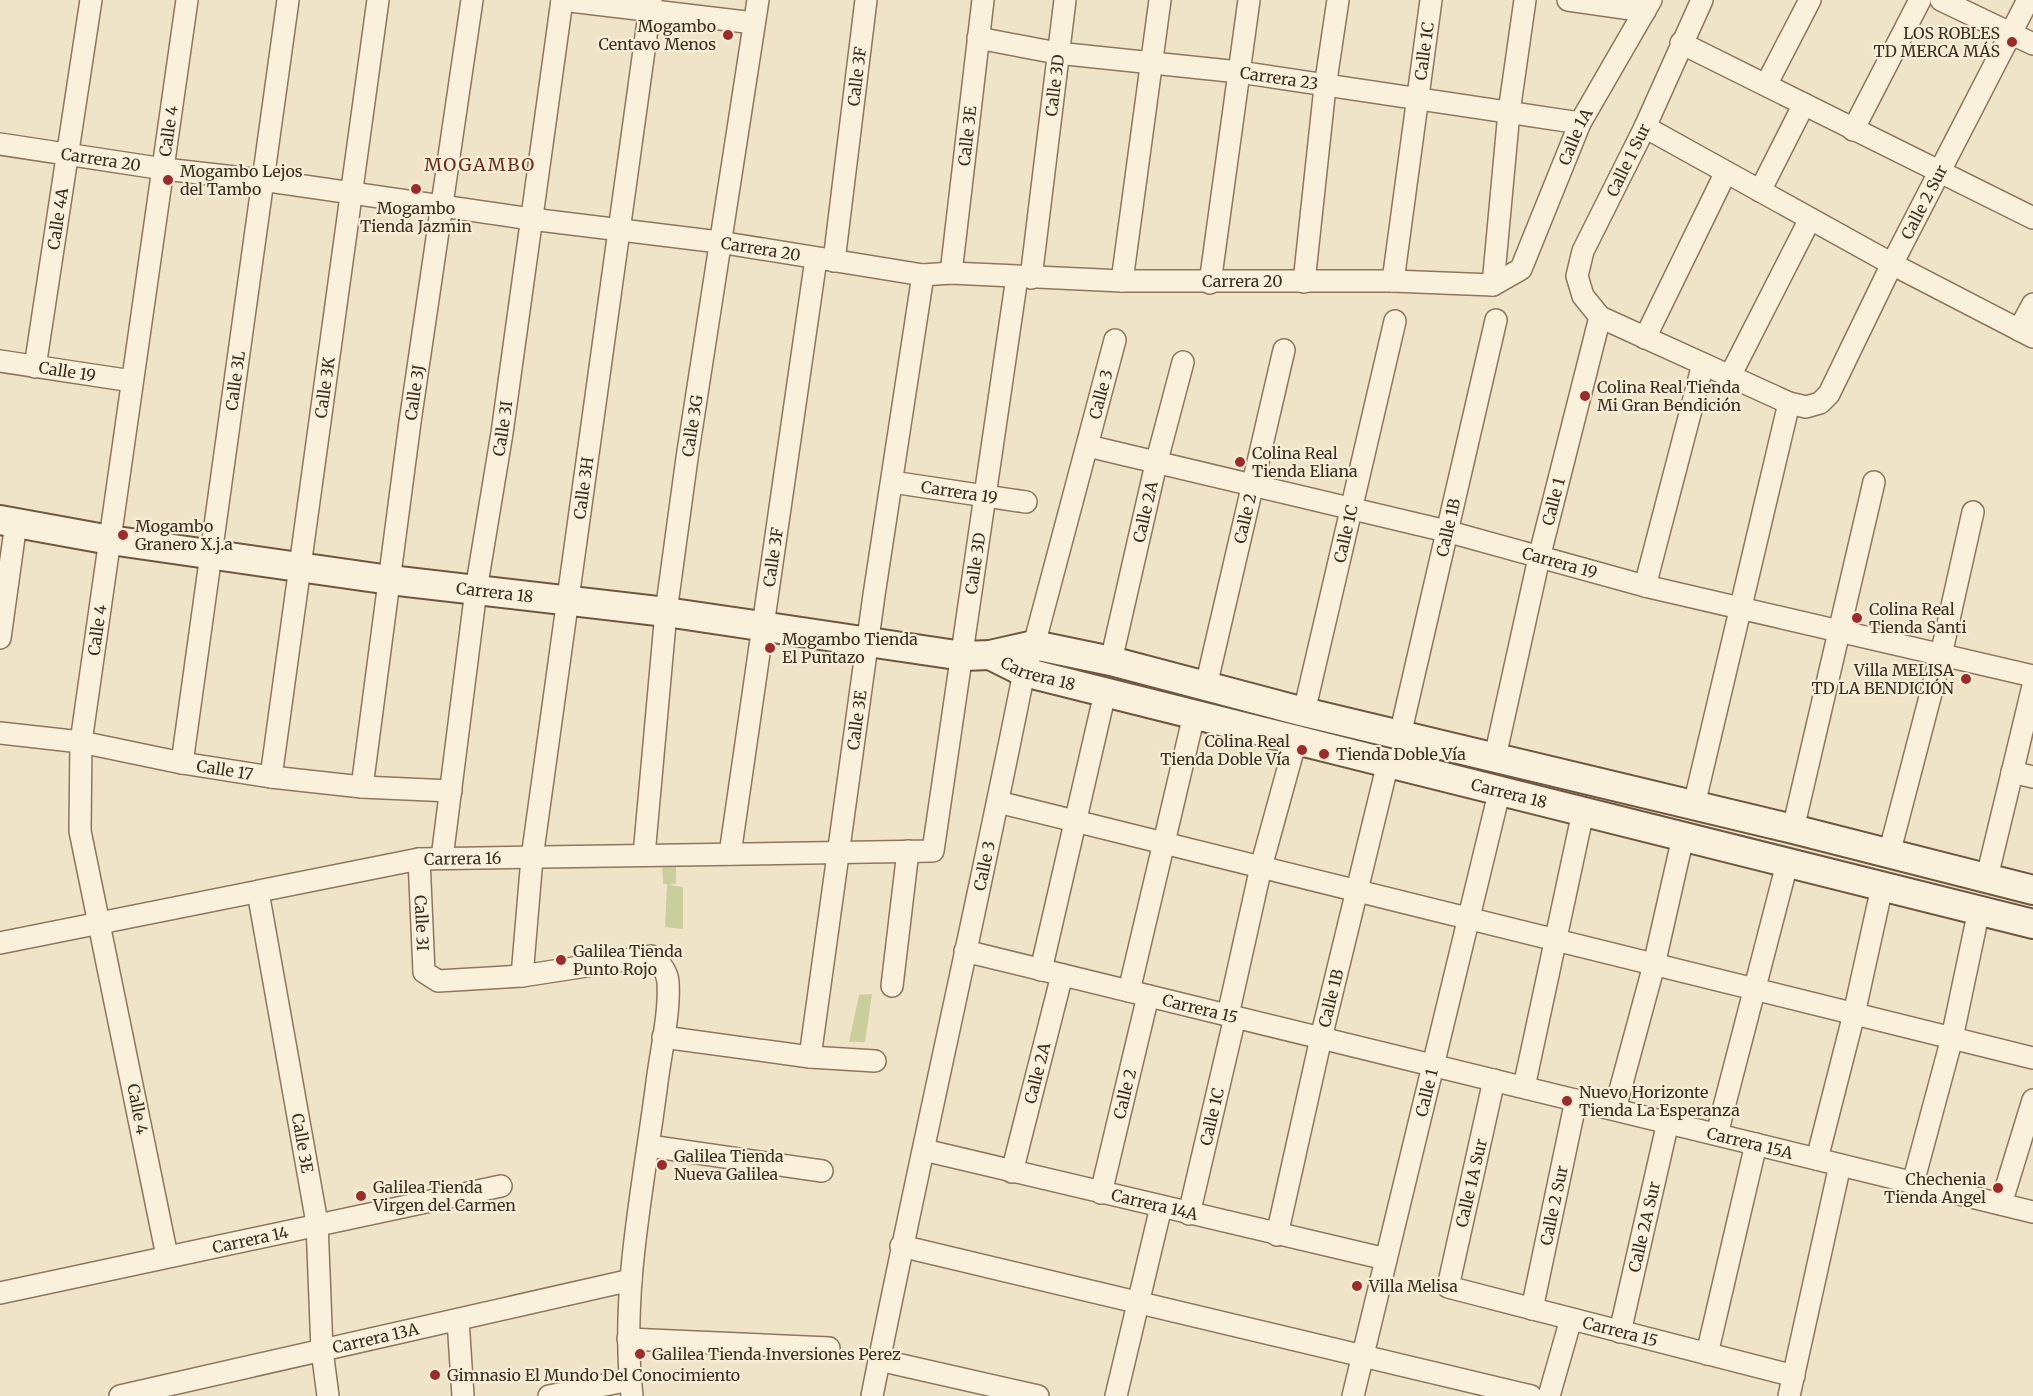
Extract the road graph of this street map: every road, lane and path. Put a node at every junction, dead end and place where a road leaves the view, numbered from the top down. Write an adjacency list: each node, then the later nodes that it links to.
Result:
1 (91, 0): 42 (street, Calle 4A)
2 (188, 0): 43 (street, Calle 4)
3 (288, 0): 46 (street, Calle 3L)
4 (378, 0): 48 (street, Calle 3K)
5 (472, 0): 49 (street, Calle 3J)
6 (562, 0): 24 (street); 51 (street, Calle 3I)
7 (758, 0): 25 (street, Calle 3G)
8 (866, 0): 55 (street, Calle 3F)
9 (983, 0): 27 (street, Calle 3E)
10 (1065, 0): 30 (street, Calle 3D)
11 (1160, 0): 31 (street)
12 (1249, 0): 32 (street)
13 (1338, 0): 34 (street)
14 (1431, 0): 35 (street, Calle 1C)
15 (1525, 0): 37 (street)
16 (1568, 0): 22 (street)
17 (1702, 0): 28 (street, Calle 1 Sur)
18 (1810, 0): 33 (street)
19 (1920, 0): 40 (street)
20 (1941, 0): 26 (street)
21 (2028, 0): 26 (street, Calle 2 Sur)
22 (1611, 3): 23 (street)
23 (1648, 5): 38 (street, Calle 1A)
24 (650, 6): 25 (street); 53 (street, Calle 3H)
25 (754, 23): 54 (street, Calle 3G)
26 (2011, 33): 29 (street); 45 (street, Calle 2 Sur)
27 (978, 38): 30 (street, Carrera 23); 57 (street, Calle 3E)
28 (1681, 42): 33 (street); 39 (street, Calle 1 Sur)
29 (2033, 44)
30 (1057, 53): 31 (street, Carrera 23); 59 (street, Calle 3D)
31 (1151, 63): 32 (street, Carrera 23); 60 (street)
32 (1239, 72): 34 (street, Carrera 23); 63 (street)
33 (1766, 85): 36 (street)
34 (1325, 87): 35 (street, Carrera 23); 62 (street)
35 (1419, 100): 37 (street, Carrera 23); 61 (street, Calle 1C)
36 (1804, 104): 40 (street); 47 (street)
37 (1509, 112): 38 (street, Carrera 23); 64 (street)
38 (1580, 123): 64 (street, Calle 1A)
39 (1645, 127): 44 (street); 66 (street, Calle 1 Sur)
40 (1853, 130): 45 (street)
41 (0, 144): 42 (street, Carrera 20)
42 (68, 153): 43 (street, Carrera 20); 76 (street, Calle 4A)
43 (164, 169): 46 (street, Carrera 20); 78 (street, Calle 4)
44 (1726, 172): 47 (street); 70 (street)
45 (1939, 173): 50 (street); 56 (street, Calle 2 Sur)
46 (262, 180): 48 (street, Carrera 20); 92 (street, Calle 3L)
47 (1760, 191): 52 (street)
48 (353, 192): 49 (street, Carrera 20); 94 (street, Calle 3K)
49 (441, 207): 51 (street, Carrera 20); 95 (street, Calle 3J)
50 (2032, 216)
51 (531, 219): 53 (street, Carrera 20); 97 (street, Calle 3I)
52 (1810, 219): 56 (street); 77 (street)
53 (620, 229): 54 (street, Carrera 20); 98 (street, Calle 3H)
54 (719, 242): 55 (street, Carrera 20); 100 (street, Calle 3G)
55 (825, 260): 58 (street, Carrera 20); 101 (street, Calle 3F)
56 (1892, 264): 69 (street); 79 (street, Calle 2 Sur)
57 (951, 273): 58 (street, Carrera 20); 59 (street, Carrera 20)
58 (923, 275): 82 (street, Calle 3E)
59 (1024, 278): 60 (street, Carrera 20); 85 (street, Calle 3D)
60 (1122, 281): 63 (street, Carrera 20)
61 (1392, 281): 62 (street, Carrera 20); 64 (street, Carrera 20)
62 (1304, 282): 63 (street, Carrera 20)
63 (1210, 283)
64 (1493, 285)
65 (2033, 304): 69 (street)
66 (1600, 317): 70 (street); 93 (street, Calle 1)
67 (1496, 320): 90 (street, Calle 1B)
68 (1395, 321): 87 (street, Calle 1C)
69 (2026, 333)
70 (1645, 338): 75 (street)
71 (1115, 340): 80 (street, Calle 3)
72 (1284, 350): 84 (street, Calle 2)
73 (0, 361): 76 (street, Calle 19)
74 (1183, 362): 81 (street, Calle 2A)
75 (1702, 364): 77 (street); 96 (street)
76 (35, 367): 78 (street, Calle 19)
77 (1728, 378): 79 (street)
78 (132, 381): 91 (street, Calle 4)
79 (1789, 403): 99 (street)
80 (1088, 446): 81 (street, Carrera 19); 105 (street, Calle 3)
81 (1156, 464): 84 (street, Carrera 19); 108 (street, Calle 2A)
82 (892, 482): 85 (street, Carrera 19); 104 (street, Calle 3E)
83 (1874, 482): 102 (street)
84 (1252, 486): 87 (street, Carrera 19); 111 (street, Calle 2)
85 (984, 498): 86 (street, Carrera 19); 107 (street, Calle 3D)
86 (1026, 502)
87 (1350, 510): 90 (street, Carrera 19); 115 (street, Calle 1C)
88 (1974, 512): 106 (street)
89 (8, 521): 91 (street, Carrera 18); 103 (street)
90 (1446, 531): 93 (street, Carrera 19); 119 (street, Calle 1B)
91 (110, 540): 92 (street, Carrera 18); 121 (street, Calle 4)
92 (212, 554): 94 (street, Carrera 18); 124 (street, Calle 3L)
93 (1539, 558): 96 (street, Carrera 19); 122 (street, Calle 1)
94 (301, 567): 95 (street, Carrera 18); 126 (street, Calle 3K)
95 (390, 580): 97 (street, Carrera 18); 128 (street, Calle 3J)
96 (1645, 586): 99 (street, Carrera 19)
97 (476, 590): 98 (street, Carrera 18); 130 (street, Calle 3I)
98 (569, 603): 100 (street, Carrera 18); 146 (street, Calle 3H)
99 (1740, 608): 102 (street, Carrera 19); 132 (street)
100 (666, 612): 101 (street, Carrera 18); 144 (street, Calle 3G)
101 (764, 628): 104 (street, Carrera 18); 142 (street, Calle 3F)
102 (1839, 633): 106 (street, Carrera 19); 135 (street)
103 (0, 638)
104 (867, 643): 107 (street, Carrera 18); 141 (street, Calle 3E)
105 (1034, 645): 107 (street, Carrera 18); 108 (street, Carrera 18); 109 (street, Calle 3)
106 (1941, 655): 110 (street, Carrera 19); 143 (street)
107 (976, 656): 109 (street, Carrera 18); 140 (street, Calle 3D)
108 (1111, 661): 111 (street, Carrera 18)
109 (1024, 672): 113 (street, Carrera 18); 131 (street, Calle 3)
110 (2033, 676)
111 (1206, 686): 114 (street, Carrera 18)
112 (2033, 686): 125 (street)
113 (1104, 693): 116 (street, Carrera 18); 134 (street)
114 (1249, 696): 115 (street, Carrera 18); 117 (street)
115 (1304, 712): 119 (street, Carrera 18)
116 (1194, 715): 117 (street, Carrera 18); 137 (street, Calle 2)
117 (1241, 727): 120 (street, Carrera 18)
118 (0, 733): 121 (street, Calle 17)
119 (1400, 735): 122 (street, Carrera 18)
120 (1296, 740): 123 (street, Carrera 18); 149 (street, Calle 1C)
121 (81, 742): 124 (street, Calle 17); 158 (street, Calle 4)
122 (1495, 757): 132 (street, Carrera 18)
123 (1388, 763): 129 (street, Carrera 18); 154 (street, Calle 1B)
124 (182, 764): 126 (street, Calle 17)
125 (2012, 772): 127 (street); 150 (street)
126 (271, 777): 128 (street, Calle 17)
127 (2033, 777)
128 (362, 787): 130 (street, Calle 17)
129 (1500, 789): 133 (street, Carrera 18); 157 (street, Calle 1)
130 (451, 791): 145 (street, Calle 3I)
131 (998, 802): 134 (street); 162 (street, Calle 3)
132 (1695, 805): 135 (street, Carrera 18)
133 (1583, 812): 136 (street, Carrera 18); 160 (street)
134 (1075, 821): 137 (street); 164 (street)
135 (1793, 829): 138 (street, Carrera 18)
136 (1683, 837): 148 (street, Carrera 18); 163 (street)
137 (1165, 844): 149 (street); 169 (street, Calle 2)
138 (1858, 846): 143 (street, Carrera 18); 151 (street)
139 (908, 851): 140 (street, Carrera 16); 141 (street, Carrera 16); 167 (street)
140 (933, 851)
141 (838, 852): 142 (street, Carrera 16); 175 (street, Calle 3E)
142 (730, 854): 144 (street, Carrera 16)
143 (1889, 854): 150 (street, Carrera 18)
144 (644, 855): 146 (street, Carrera 16)
145 (442, 858): 146 (street, Carrera 16); 147 (street, Carrera 16)
146 (532, 858): 166 (street, Calle 3H)
147 (419, 859): 155 (street, Carrera 16); 166 (street, Calle 3I)
148 (1787, 864): 151 (street, Carrera 18); 168 (street)
149 (1261, 867): 154 (street); 171 (street, Calle 1C)
150 (1987, 877): 153 (street, Carrera 18)
151 (1848, 878): 152 (street, Carrera 18)
152 (1882, 887): 156 (street, Carrera 18); 170 (street)
153 (2033, 890)
154 (1358, 891): 157 (street); 173 (street, Calle 1B)
155 (258, 892): 158 (street, Carrera 16); 200 (street, Calle 3E)
156 (1979, 910): 159 (street, Carrera 18); 174 (street)
157 (1470, 919): 160 (street); 178 (street, Calle 1)
158 (100, 923): 161 (street, Carrera 16); 203 (street, Calle 4)
159 (2033, 924)
160 (1557, 941): 163 (street); 180 (street)
161 (0, 943)
162 (965, 951): 164 (street, Carrera 15); 188 (street, Calle 3)
163 (1654, 965): 168 (street); 183 (street)
164 (1041, 970): 165 (street, Carrera 15)
165 (1062, 975): 169 (street, Carrera 15); 192 (street, Calle 2A)
166 (522, 976): 172 (street)
167 (892, 986)
168 (1755, 990): 170 (street); 185 (street)
169 (1139, 994): 171 (street, Carrera 15); 195 (street, Calle 2)
170 (1854, 1014): 174 (street); 189 (street)
171 (1231, 1016): 173 (street, Carrera 15); 199 (street, Calle 1C)
172 (663, 1037): 175 (street); 187 (street)
173 (1321, 1038): 178 (street, Carrera 15); 201 (street, Calle 1B)
174 (1952, 1038): 176 (street); 193 (street)
175 (810, 1057): 177 (street)
176 (2033, 1058)
177 (875, 1061)
178 (1433, 1065): 179 (street, Carrera 15A); 204 (street, Calle 1)
179 (1494, 1080): 180 (street, Carrera 15A); 206 (street, Calle 1A Sur)
180 (1524, 1087): 181 (street, Carrera 15A)
181 (1576, 1100): 183 (street, Carrera 15A); 209 (street, Calle 2 Sur)
182 (2033, 1100): 196 (street)
183 (1615, 1109): 184 (street, Carrera 15A)
184 (1668, 1122): 185 (street, Carrera 15A); 212 (street, Calle 2A Sur)
185 (1717, 1134): 186 (street, Carrera 15A)
186 (1756, 1144): 189 (street, Carrera 15A); 216 (street)
187 (649, 1146): 191 (street); 205 (street)
188 (924, 1150): 192 (street, Carrera 14A); 202 (street, Calle 3)
189 (1816, 1159): 190 (street, Carrera 15A)
190 (1840, 1165): 193 (street, Carrera 15A); 219 (street)
191 (822, 1171)
192 (1012, 1172): 195 (street, Carrera 14A)
193 (1913, 1183): 196 (street, Carrera 15A)
194 (501, 1186): 200 (street, Carrera 14)
195 (1101, 1193): 197 (street, Carrera 14A)
196 (2001, 1204): 198 (street, Carrera 15A)
197 (1161, 1207): 199 (street, Carrera 14A); 208 (street)
198 (2033, 1212)
199 (1189, 1214): 201 (street, Carrera 14A)
200 (317, 1223): 203 (street, Carrera 14); 215 (street, Calle 3E)
201 (1277, 1235): 204 (street, Carrera 14A)
202 (901, 1246): 208 (street); 218 (street, Calle 3)
203 (167, 1256): 207 (street, Carrera 14)
204 (1386, 1259): 217 (street, Calle 1)
205 (631, 1280): 211 (street, Carrera 13A); 213 (street)
206 (1448, 1287): 209 (street, Carrera 15)
207 (0, 1293)
208 (1138, 1302): 217 (street); 227 (street)
209 (1532, 1308): 210 (street, Carrera 15)
210 (1571, 1319): 212 (street, Carrera 15); 230 (street)
211 (458, 1320): 215 (street, Carrera 13A); 223 (street)
212 (1620, 1332): 216 (street, Carrera 15)
213 (628, 1339): 214 (street); 220 (street)
214 (829, 1348)
215 (322, 1350): 221 (street, Carrera 13A); 222 (street, Calle 3E)
216 (1707, 1354): 219 (street, Carrera 15)
217 (1363, 1356): 228 (street, Calle 1); 229 (street)
218 (879, 1360): 225 (street, Calle 3); 226 (street)
219 (1791, 1386)
220 (631, 1388): 224 (street)
221 (120, 1396)
222 (328, 1396)
223 (463, 1396)
224 (549, 1396)
225 (872, 1396)
226 (1038, 1396)
227 (1116, 1396)
228 (1353, 1396)
229 (1531, 1396)
230 (1549, 1396)

